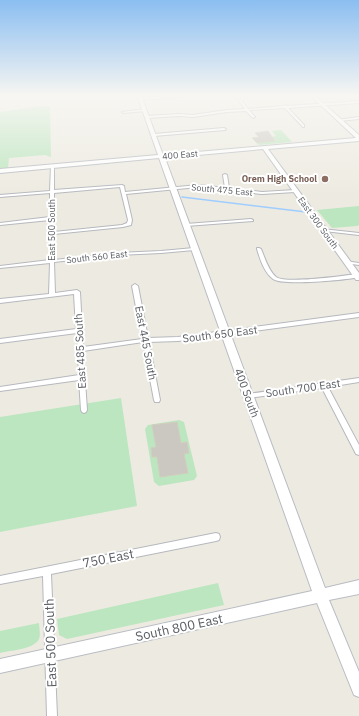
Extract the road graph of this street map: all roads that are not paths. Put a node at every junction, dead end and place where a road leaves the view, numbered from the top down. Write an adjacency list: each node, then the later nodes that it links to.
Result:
1 (151, 128): 4 (street, 400 South)
2 (348, 128): 5 (street)
3 (224, 129): 4 (street)
4 (154, 135): 7 (street, 400 South)
5 (359, 138): 6 (street, 400 East)
6 (264, 148): 7 (street, 400 East); 14 (street, East 300 South)
7 (161, 156): 8 (street, 400 East); 11 (street, 400 South)
8 (52, 166): 9 (street, 400 East); 13 (street, East 500 South)
9 (0, 171)
10 (225, 175): 12 (street)
11 (173, 189): 12 (street, South 475 East); 15 (street, South 475 East); 20 (street, 400 South)
12 (227, 189): 14 (street, South 475 East)
13 (52, 191): 15 (street); 16 (street); 17 (street, East 500 South)
14 (295, 191): 21 (street, East 300 South)
15 (124, 193): 22 (street)
16 (0, 196)
17 (53, 218): 19 (street); 22 (street, East 500 South)
18 (250, 220): 20 (street)
19 (0, 224)
20 (186, 225): 24 (street, 400 South)
21 (324, 230): 23 (street); 27 (street, East 300 South)
22 (53, 233): 26 (street, East 500 South)
23 (359, 234)
24 (194, 249): 26 (street, South 560 East); 36 (street, 400 South)
25 (259, 249): 30 (street)
26 (52, 262): 29 (street, South 560 East); 32 (street, East 500 South)
27 (347, 262): 28 (street); 30 (street, East 300 South)
28 (359, 264)
29 (0, 268)
30 (358, 277)
31 (135, 286): 37 (street, East 445 South)
32 (52, 295): 33 (street); 35 (street, East 485 South)
33 (0, 301)
34 (359, 315): 36 (street, South 650 East)
35 (79, 330): 38 (street); 39 (street, East 485 South)
36 (225, 333): 37 (street, South 650 East); 44 (street, 400 South)
37 (146, 340): 39 (street, South 650 East); 45 (street, East 445 South)
38 (0, 341)
39 (80, 349): 40 (street, East 485 South)
40 (82, 377): 43 (street); 46 (street, East 485 South)
41 (359, 380): 42 (street, South 700 East)
42 (324, 385): 44 (street, South 700 East); 47 (street)
43 (0, 389)
44 (248, 396): 52 (street, 400 South)
45 (157, 400)
46 (84, 410)
47 (359, 452)
48 (216, 537): 49 (street, 750 East)
49 (47, 570): 50 (street, 750 East); 53 (street, East 500 South)
50 (0, 580)
51 (359, 587): 52 (street, South 800 East)
52 (320, 596): 53 (street, South 800 East); 55 (street, 400 South)
53 (50, 654): 54 (street, South 800 East); 56 (street, East 500 South)
54 (0, 666)
55 (359, 690)
56 (52, 716)

